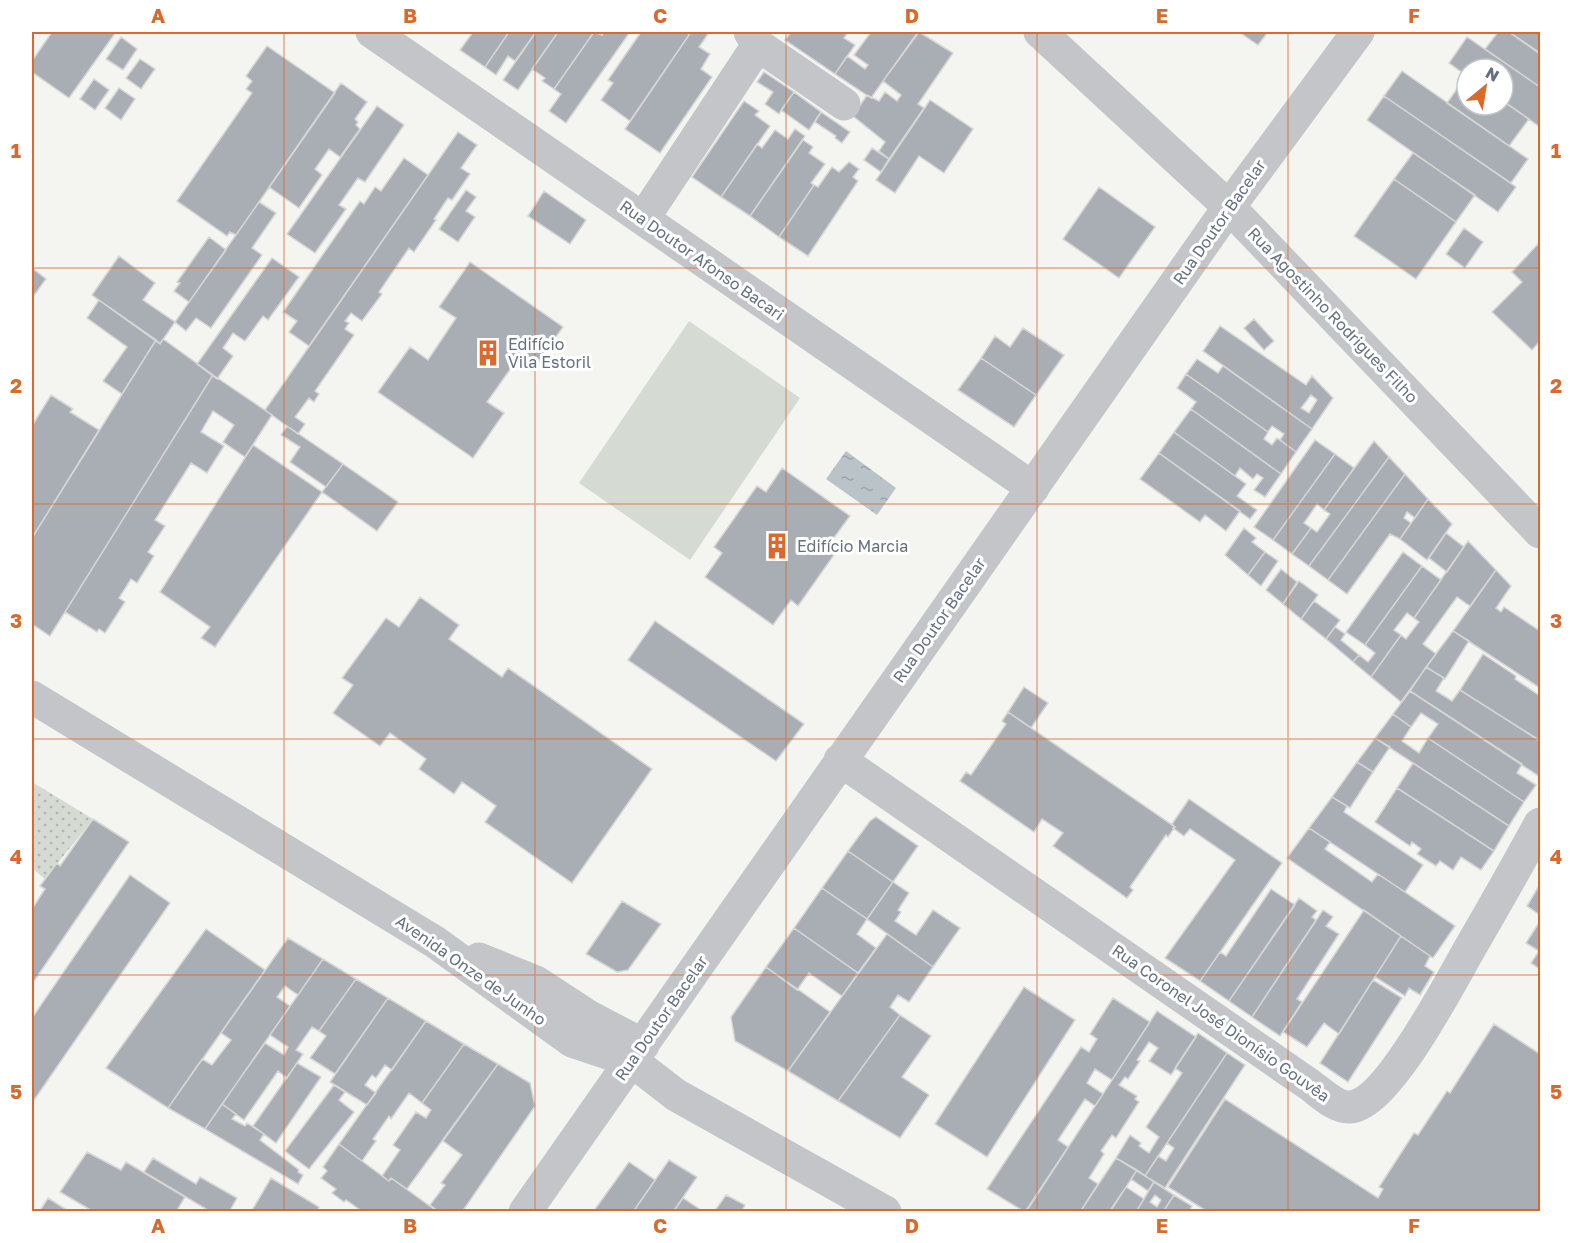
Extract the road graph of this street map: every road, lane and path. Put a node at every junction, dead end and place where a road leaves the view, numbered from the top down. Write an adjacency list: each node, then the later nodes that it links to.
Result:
1 (372, 32): 7 (street, Rua Doutor Afonso Bacari)
2 (1040, 32): 6 (street, Rua Agostinho Rodrigues Filho)
3 (1358, 32): 6 (street, Rua Doutor Bacelar)
4 (754, 38): 5 (street); 7 (street)
5 (844, 104)
6 (1229, 207): 8 (street, Rua Doutor Bacelar); 9 (street, Rua Agostinho Rodrigues Filho)
7 (643, 219): 8 (street, Rua Doutor Afonso Bacari)
8 (1033, 488): 11 (street, Rua Doutor Bacelar)
9 (1540, 532)
10 (32, 697): 13 (street, Avenida Onze de Junho)
11 (840, 760): 12 (street, Rua Coronel José Dionísio Gouvêa); 13 (street, Rua Doutor Bacelar)
12 (1540, 825)
13 (637, 1053): 14 (street, Rua Doutor Bacelar); 15 (street, Avenida Onze de Junho)
14 (525, 1212)
15 (885, 1212)

